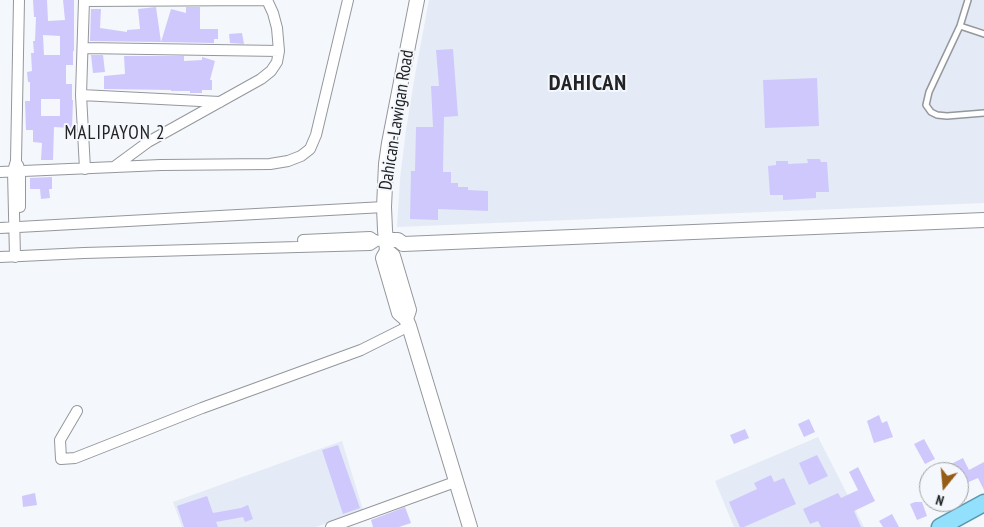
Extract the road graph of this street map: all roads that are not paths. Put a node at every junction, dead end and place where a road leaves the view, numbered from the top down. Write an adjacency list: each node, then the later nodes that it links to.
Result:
1 (19, 0): 15 (street)
2 (267, 0): 6 (street); 10 (street)
3 (348, 0): 14 (street)
4 (417, 0): 18 (main road, Dahican-Lawigan Road)
5 (968, 0): 7 (lane)
6 (84, 1): 9 (street)
7 (960, 26): 8 (lane); 13 (lane)
8 (984, 34)
9 (83, 48): 10 (street); 11 (street)
10 (279, 51): 12 (street)
11 (81, 95): 12 (street); 16 (street)
12 (220, 102): 14 (street)
13 (984, 113)
14 (114, 167): 16 (street)
15 (16, 168): 16 (street); 17 (street); 21 (street)
16 (85, 169)
17 (0, 172)
18 (384, 207): 21 (street); 23 (main road, Dahican-Lawigan Road)
19 (984, 214): 23 (main road)
20 (984, 220): 23 (main road)
21 (17, 227): 22 (street); 25 (street)
22 (0, 228)
23 (387, 243): 25 (street); 27 (main road, Dahican-Lawigan Road)
24 (0, 251): 25 (street)
25 (18, 254): 26 (street)
26 (0, 257)
27 (407, 322): 28 (street); 29 (main road, Dahican-Lawigan Road)
28 (77, 411)
29 (455, 482): 31 (street); 32 (main road, Dahican-Lawigan Road)
30 (984, 503): 33 (highway)
31 (331, 527)
32 (470, 527)
33 (940, 527)

